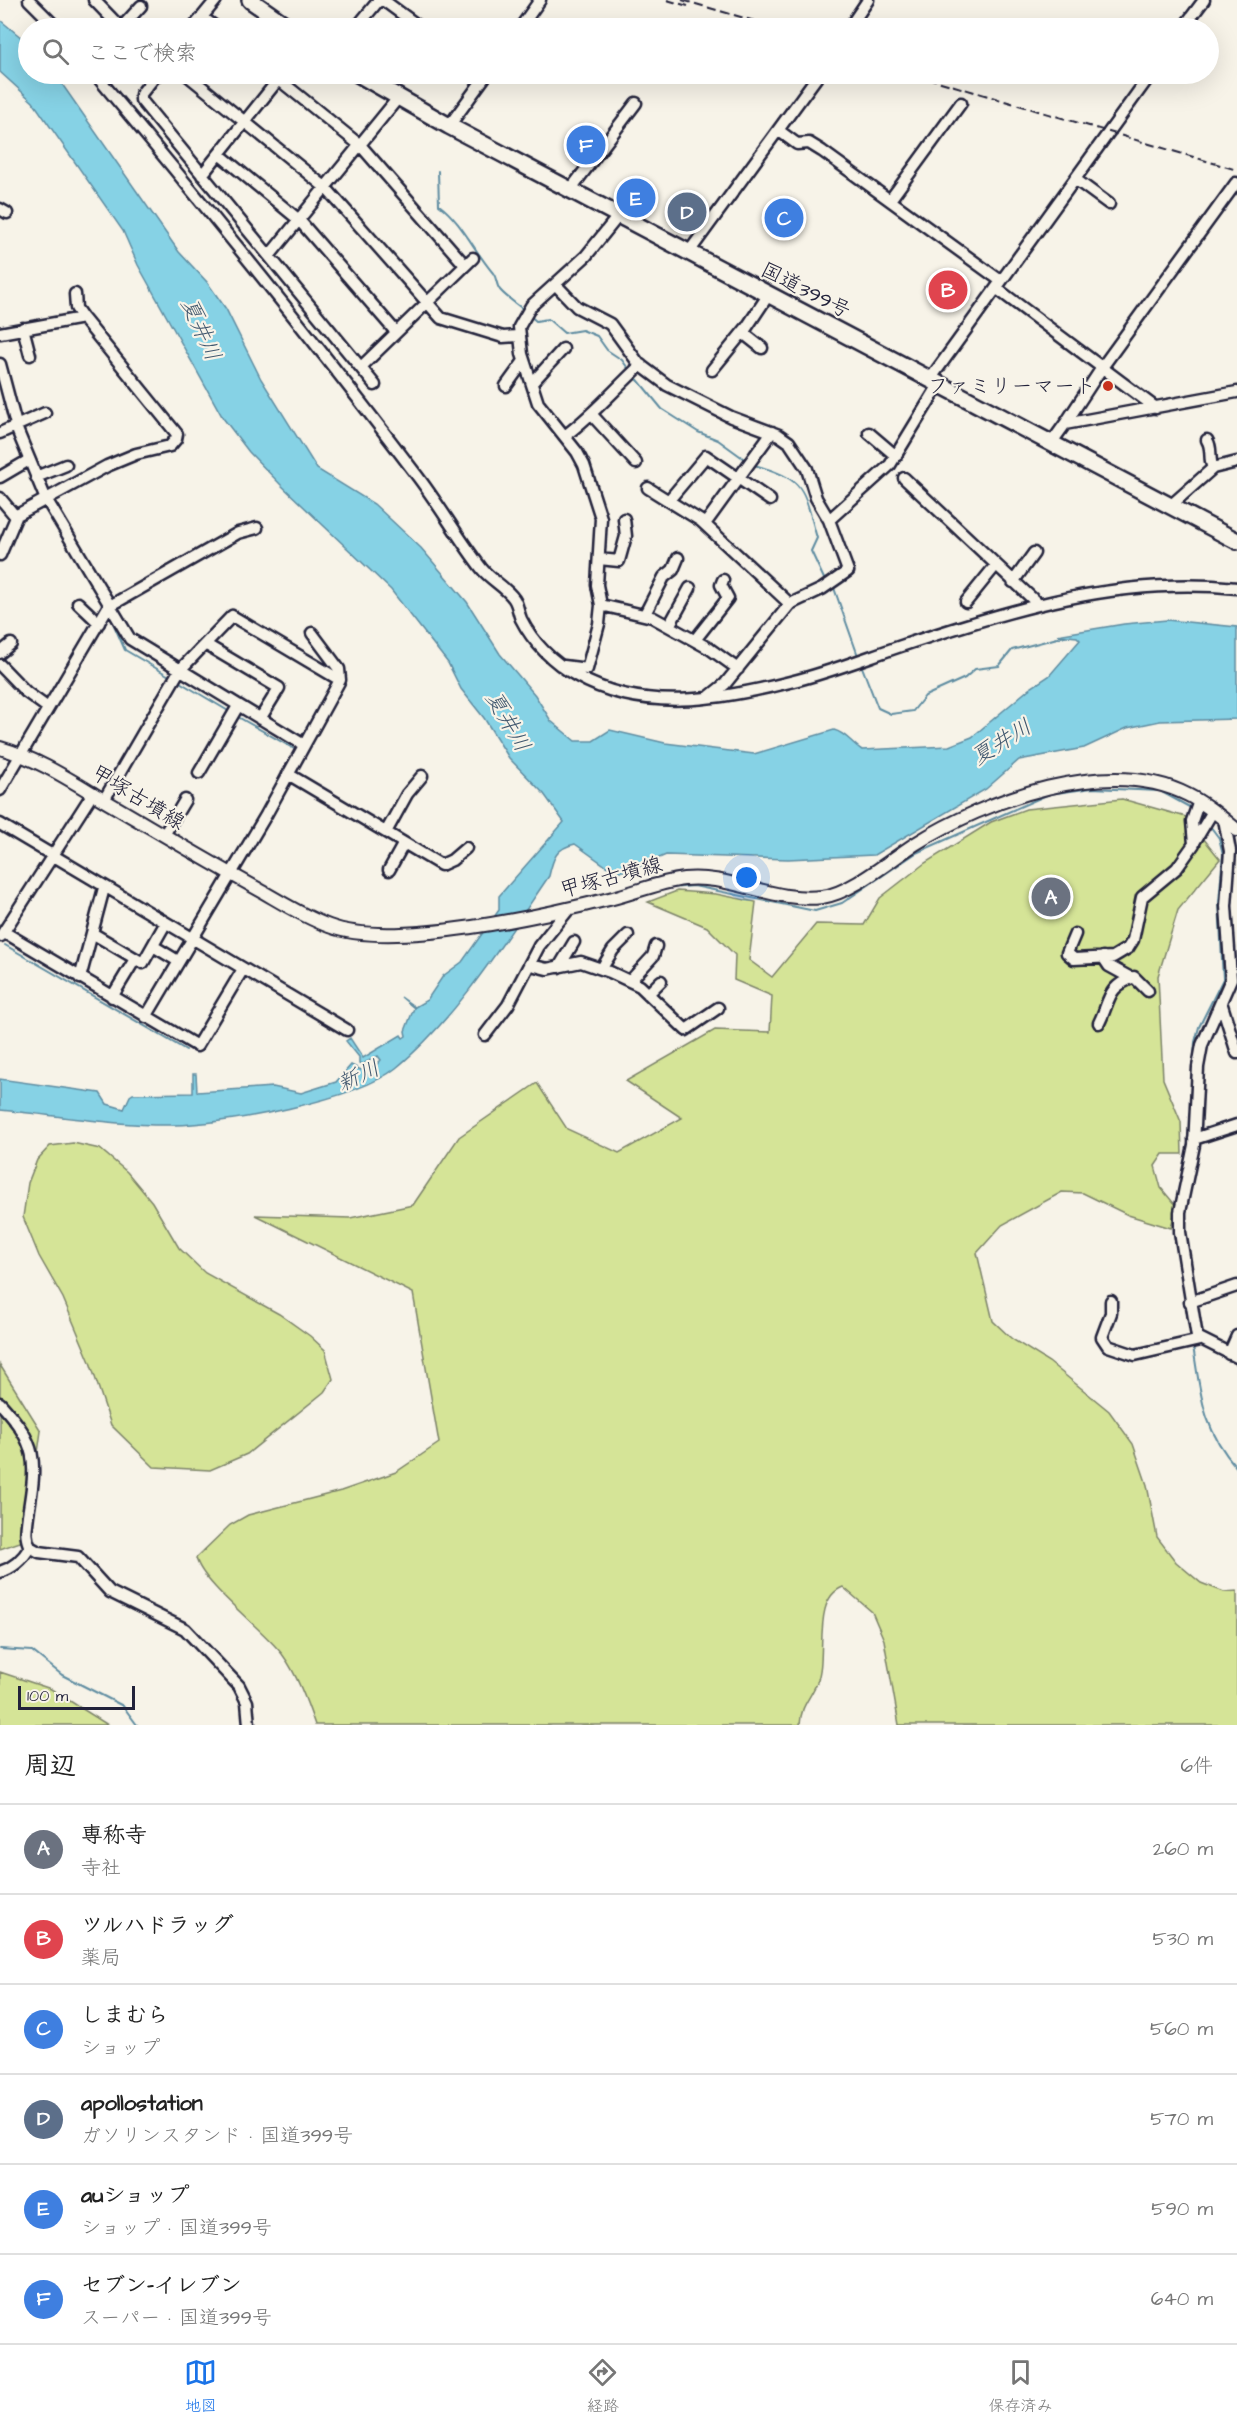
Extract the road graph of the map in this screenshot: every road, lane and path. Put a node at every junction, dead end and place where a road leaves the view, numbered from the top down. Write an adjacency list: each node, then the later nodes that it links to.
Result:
1 (29, 0): 11 (street)
2 (94, 0): 12 (street)
3 (216, 0): 10 (street)
4 (250, 0): 14 (highway)
5 (381, 0): 15 (street); 16 (street)
6 (540, 0): 17 (street)
7 (868, 0): 18 (street)
8 (1204, 0): 19 (street)
9 (141, 6): 13 (street)
10 (202, 17)
11 (47, 18)
12 (111, 18)
13 (130, 18)
14 (276, 18)
15 (365, 18)
16 (407, 18)
17 (527, 18)
18 (856, 18)
19 (1191, 18)
20 (104, 84): 130 (street)
21 (149, 84): 37 (street)
22 (199, 84): 32 (street)
23 (272, 84): 32 (street)
24 (289, 84): 35 (street)
25 (375, 84): 29 (highway, 国道399号)
26 (480, 84): 33 (street)
27 (812, 84): 34 (street)
28 (1144, 84): 38 (street)
29 (398, 98): 33 (highway, 国道399号); 35 (street)
30 (961, 102): 42 (street)
31 (636, 103): 41 (street)
32 (245, 121): 36 (street); 40 (street)
33 (449, 126): 41 (highway, 国道399号)
34 (778, 130): 42 (street); 46 (street)
35 (361, 146): 40 (street); 52 (street)
36 (219, 154): 37 (street); 45 (street)
37 (202, 175): 47 (street)
38 (1075, 179): 43 (street); 49 (street)
39 (1236, 183): 65 (street)
40 (326, 188): 45 (street); 52 (street)
41 (570, 190): 44 (highway, 国道399号)
42 (890, 200): 49 (street)
43 (1109, 204)
44 (619, 215): 46 (highway, 国道399号); 48 (street)
45 (299, 220): 47 (street); 55 (street)
46 (689, 252): 51 (highway, 国道399号)
47 (270, 255): 66 (street)
48 (556, 285): 58 (street); 64 (street)
49 (998, 285): 65 (street); 68 (street)
50 (75, 294): 53 (street)
51 (769, 294): 57 (street); 68 (highway, 国道399号)
52 (427, 302): 55 (street); 58 (street)
53 (82, 318): 54 (street); 95 (street)
54 (23, 328): 56 (street); 61 (street)
55 (396, 332): 66 (street)
56 (0, 333)
57 (742, 333): 59 (street); 67 (street)
58 (518, 336): 62 (street)
59 (762, 348)
60 (563, 349): 69 (street)
61 (30, 355)
62 (524, 361): 69 (street); 71 (street)
63 (0, 364): 76 (street)
64 (641, 365): 75 (street); 78 (street)
65 (1103, 366): 73 (street); 77 (street)
66 (361, 367): 70 (street)
67 (712, 370)
68 (935, 380): 83 (highway, 国道399号); 84 (street)
69 (532, 383): 81 (street)
70 (375, 385)
71 (506, 386)
72 (1237, 392): 73 (street)
73 (1156, 408): 77 (street)
74 (45, 413): 76 (street)
75 (592, 415): 81 (street); 87 (street)
76 (16, 424): 79 (street); 85 (street)
77 (1065, 424): 83 (street)
78 (772, 432): 92 (street); 102 (street)
79 (0, 433)
80 (869, 433): 84 (street)
81 (566, 435): 109 (street)
82 (1207, 440): 89 (street)
83 (1052, 442): 99 (highway, 国道399号)
84 (896, 456): 102 (street)
85 (28, 460): 90 (street); 91 (street)
86 (1237, 462): 89 (street)
87 (636, 463)
88 (66, 465): 91 (street)
89 (1213, 468): 99 (street)
90 (0, 477)
91 (36, 477): 95 (street)
92 (739, 478): 97 (street); 98 (street); 103 (street)
93 (904, 478): 110 (street)
94 (648, 488): 97 (street)
95 (45, 497): 100 (street); 120 (street)
96 (0, 498): 100 (street)
97 (669, 500): 103 (street)
98 (770, 500)
99 (1169, 506): 105 (highway, 国道399号)
100 (16, 517): 107 (street)
101 (624, 519): 109 (street)
102 (829, 520): 118 (street)
103 (705, 524): 118 (street)
104 (257, 528): 120 (street)
105 (1237, 541)
106 (1034, 554): 112 (street)
107 (0, 555)
108 (678, 558): 121 (street)
109 (599, 559): 119 (street)
110 (996, 565): 112 (street); 115 (street)
111 (723, 580): 125 (street)
112 (1013, 582): 117 (street)
113 (690, 588): 123 (street)
114 (1237, 588): 117 (street)
115 (966, 602)
116 (78, 603): 122 (street)
117 (1037, 603): 134 (street)
118 (790, 604): 131 (street)
119 (601, 605): 121 (street); 130 (street)
120 (108, 607): 122 (street); 132 (street)
121 (645, 614): 123 (street)
122 (99, 623): 136 (street)
123 (669, 626): 125 (street)
124 (312, 633): 133 (street)
125 (695, 640): 131 (street)
126 (11, 644): 128 (street)
127 (205, 644): 132 (street); 133 (street); 137 (street)
128 (0, 653)
129 (0, 665): 136 (street)
130 (561, 667): 134 (street)
131 (738, 669): 134 (street)
132 (179, 671): 135 (street); 145 (street)
133 (340, 680): 138 (street)
134 (708, 697)
135 (238, 706): 137 (street); 141 (street)
136 (48, 708): 140 (street)
137 (260, 719): 138 (street)
138 (304, 745): 142 (street)
139 (0, 748): 140 (main road, 甲塚古墳線)
140 (20, 755): 144 (street); 145 (main road, 甲塚古墳線)
141 (199, 773)
142 (288, 774): 152 (street); 159 (street)
143 (422, 776): 152 (street)
144 (0, 790)
145 (98, 796): 153 (main road, 甲塚古墳線); 157 (street)
146 (185, 800): 153 (street)
147 (1198, 804): 148 (main road, 甲塚古墳線); 154 (street); 161 (main road, 甲塚古墳線)
148 (1211, 813): 149 (main road, 甲塚古墳線); 154 (street)
149 (1224, 819): 151 (main road, 甲塚古墳線); 169 (street)
150 (0, 825): 157 (street)
151 (1237, 830)
152 (386, 832): 155 (street)
153 (164, 835): 159 (main road, 甲塚古墳線)
154 (1197, 838): 172 (street)
155 (404, 843): 156 (street); 158 (street)
156 (466, 848)
157 (53, 858): 160 (street); 165 (street)
158 (389, 870)
159 (231, 874): 161 (main road, 甲塚古墳線); 167 (street)
160 (104, 888): 162 (street); 163 (street)
161 (561, 911): 175 (street)
162 (165, 924): 167 (street); 170 (street)
163 (92, 933): 173 (street); 179 (street)
164 (1075, 934): 172 (street)
165 (2, 935): 179 (street)
166 (627, 935): 177 (street)
167 (191, 939): 174 (street); 178 (street)
168 (574, 942): 176 (street)
169 (1233, 945): 186 (street)
170 (153, 946): 173 (street); 174 (street)
171 (656, 946): 181 (street)
172 (1103, 957): 180 (street)
173 (135, 959): 185 (street)
174 (178, 961): 188 (street)
175 (531, 965): 176 (street); 191 (street)
176 (558, 967): 177 (street)
177 (602, 968): 181 (street)
178 (243, 969): 188 (street); 190 (street)
179 (80, 978): 185 (street)
180 (1131, 978): 183 (street); 189 (street)
181 (630, 981): 184 (street)
182 (661, 981): 184 (street)
183 (1148, 991)
184 (648, 994): 187 (street)
185 (112, 997): 188 (street)
186 (1221, 1002): 192 (street); 194 (street)
187 (718, 1008)
188 (146, 1017)
189 (1100, 1023)
190 (347, 1030)
191 (485, 1035)
192 (1237, 1053)
193 (1237, 1125): 194 (street)
194 (1194, 1139): 197 (street)
195 (1237, 1286): 197 (street)
196 (1111, 1301): 199 (street)
197 (1190, 1302): 199 (street)
198 (1237, 1336): 200 (street)
199 (1195, 1341): 200 (street)
200 (1233, 1355)
201 (0, 1403): 202 (street)
202 (30, 1546): 203 (street); 204 (street)
203 (0, 1572)
204 (249, 1725)

